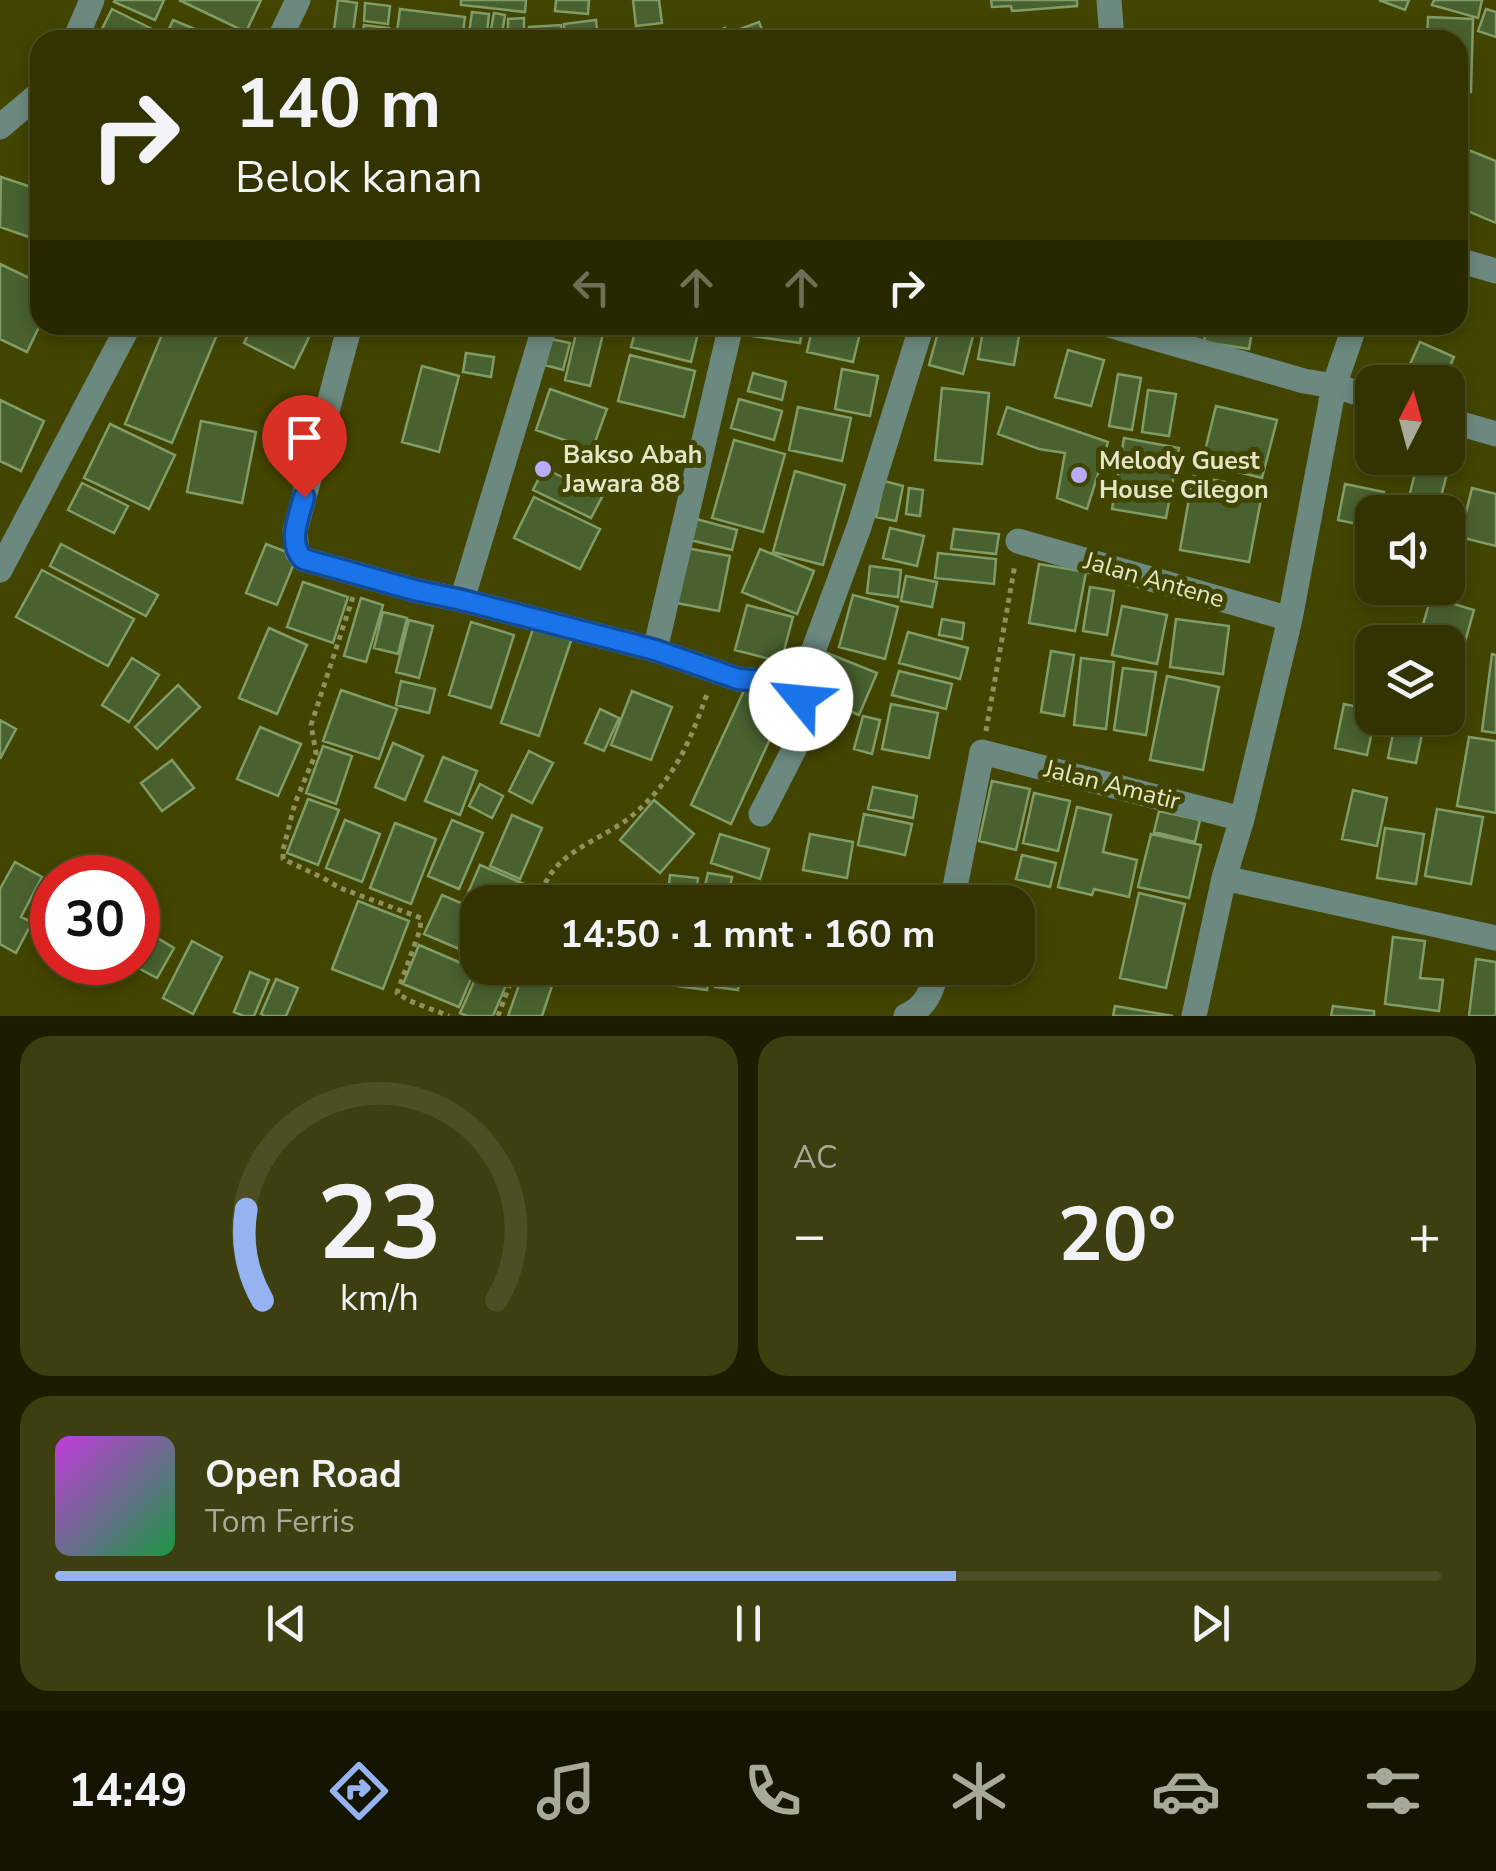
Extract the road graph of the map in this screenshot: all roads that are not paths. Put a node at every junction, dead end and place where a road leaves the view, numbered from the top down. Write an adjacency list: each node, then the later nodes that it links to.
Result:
1 (92, 0): 4 (street)
2 (298, 0): 5 (street)
3 (1109, 0): 6 (street)
4 (78, 30)
5 (284, 30)
6 (1111, 30)
7 (30, 101): 8 (street)
8 (2, 124)
9 (1468, 263): 10 (street)
10 (1496, 271)
11 (123, 335): 23 (street)
12 (347, 335): 24 (street)
13 (542, 335): 24 (street)
14 (728, 335): 26 (street)
15 (919, 335): 27 (street)
16 (1144, 335): 18 (street)
17 (1352, 335): 18 (street)
18 (1334, 386): 19 (street); 25 (street)
19 (1355, 393)
20 (1465, 425): 21 (street)
21 (1496, 434)
22 (1018, 542): 25 (street, Jalan Antene)
23 (0, 570)
24 (462, 600): 26 (street)
25 (1290, 619): 29 (street)
26 (655, 650): 27 (street)
27 (801, 684): 28 (street)
28 (761, 814)
29 (1242, 818): 30 (street); 31 (street, Jalan Amatir)
30 (1224, 878): 32 (street); 35 (street)
31 (955, 885)
32 (1496, 938)
33 (933, 985): 34 (street)
34 (906, 1016)
35 (1194, 1016)

